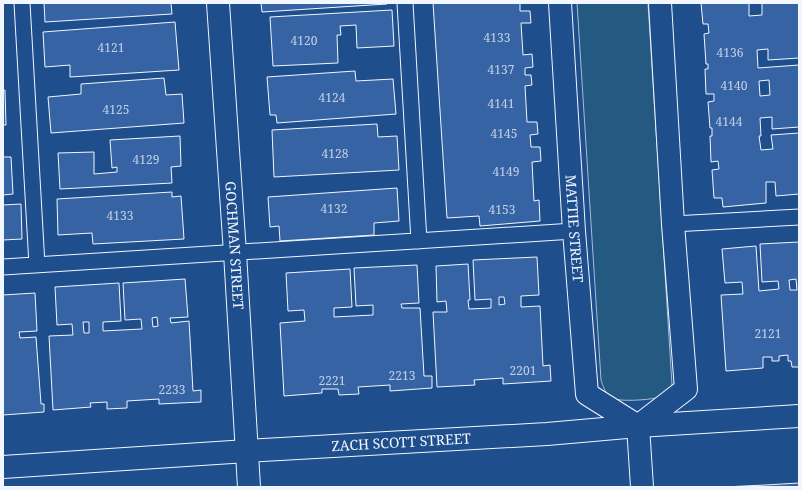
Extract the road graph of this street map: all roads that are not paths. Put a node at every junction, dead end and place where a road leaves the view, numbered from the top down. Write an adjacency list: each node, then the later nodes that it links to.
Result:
1 (22, 3): 11 (lane)
2 (218, 3): 10 (street, GOCHMAN STREET)
3 (405, 3): 9 (lane)
4 (560, 3): 8 (street, MATTIE STREET)
5 (660, 3): 7 (street)
6 (799, 217): 7 (lane)
7 (673, 224): 14 (street)
8 (574, 231): 9 (lane); 14 (street, MATTIE STREET)
9 (420, 241): 10 (lane)
10 (235, 253): 11 (lane); 15 (street, GOCHMAN STREET)
11 (36, 265): 12 (lane)
12 (3, 267)
13 (799, 416): 14 (street, ZACH SCOTT STREET)
14 (638, 426): 15 (street, ZACH SCOTT STREET); 18 (street)
15 (247, 451): 16 (street, ZACH SCOTT STREET); 17 (street, GOCHMAN STREET)
16 (3, 468)
17 (249, 487)
18 (642, 487)

